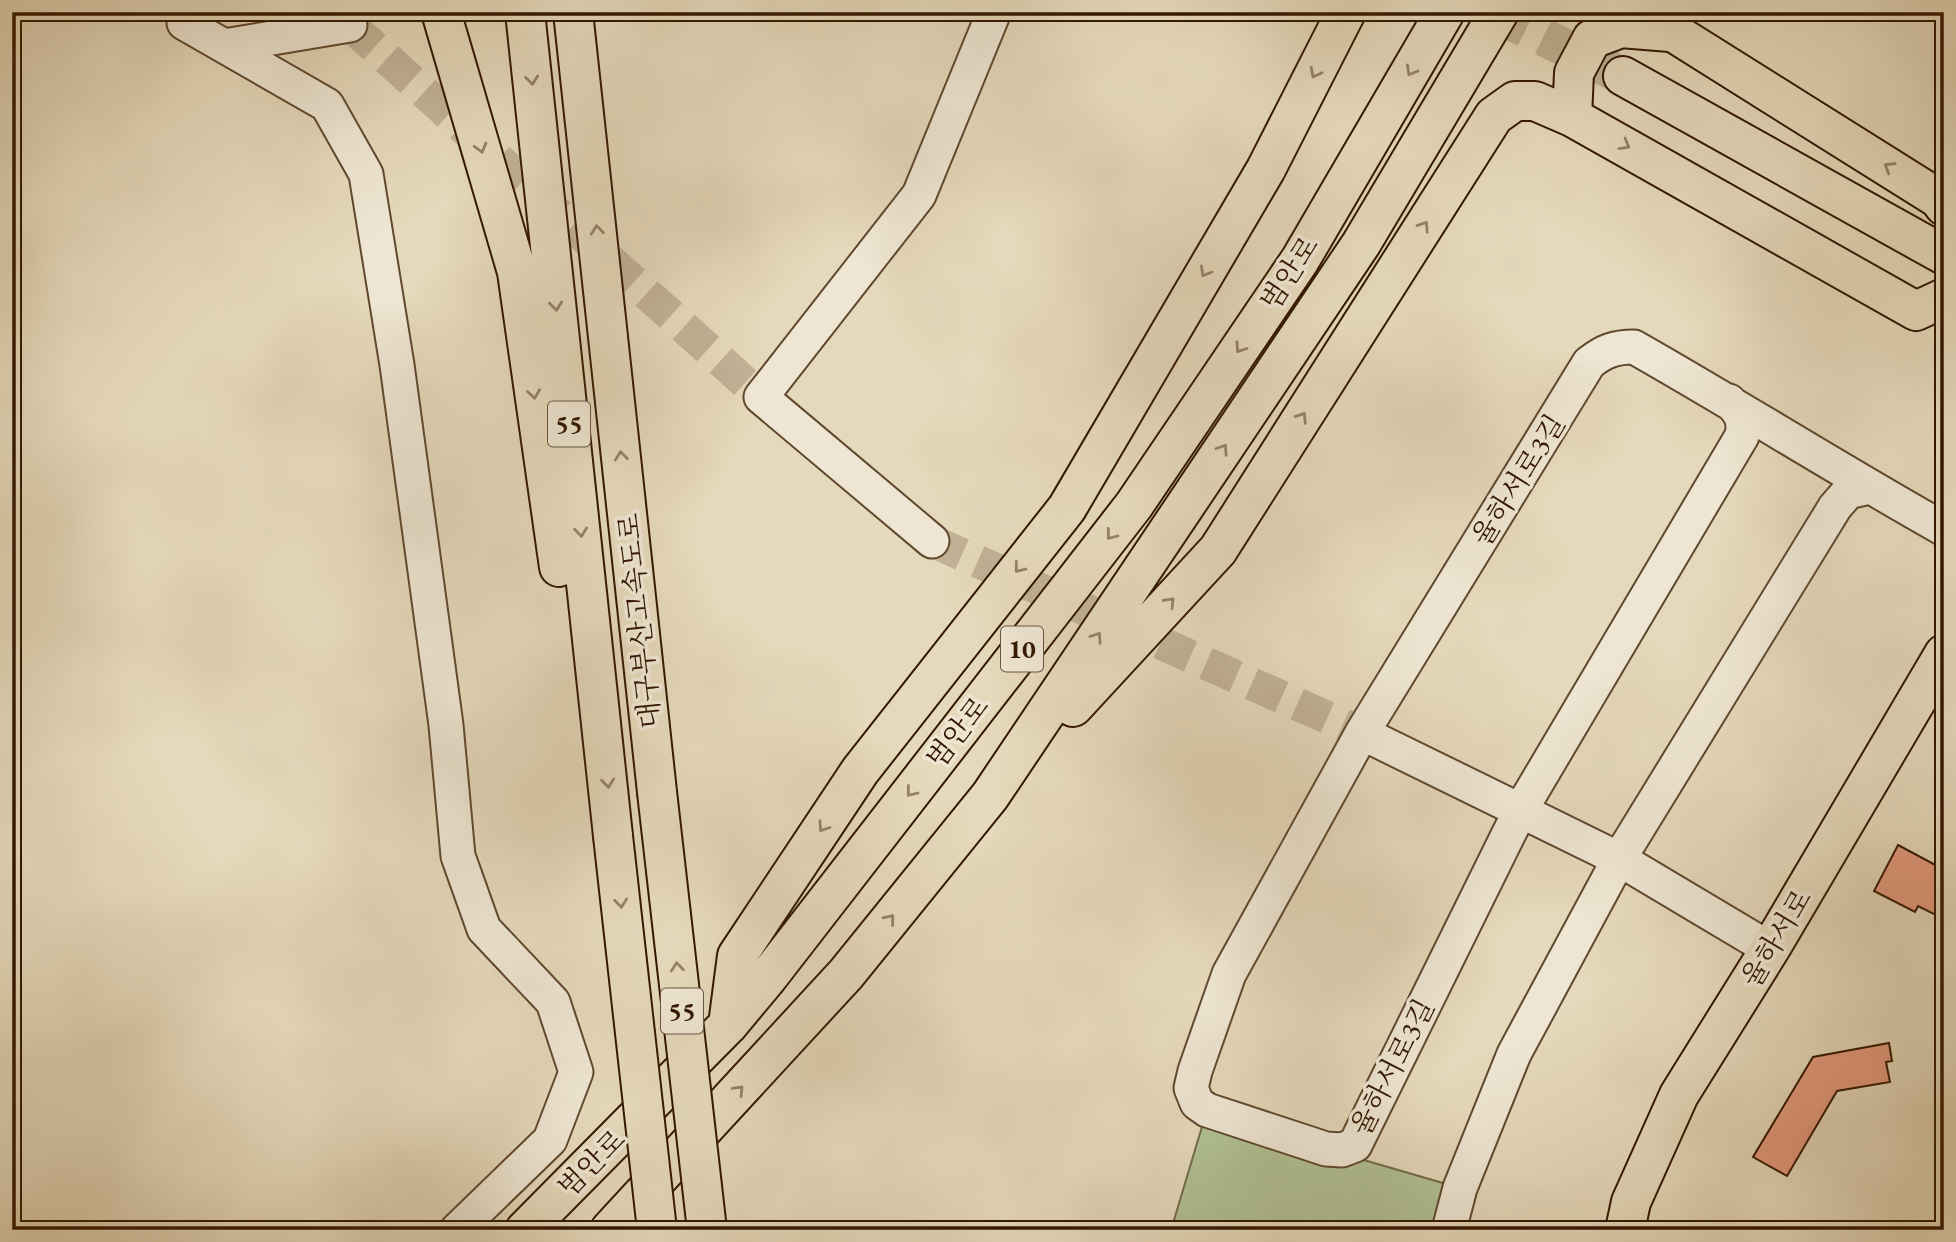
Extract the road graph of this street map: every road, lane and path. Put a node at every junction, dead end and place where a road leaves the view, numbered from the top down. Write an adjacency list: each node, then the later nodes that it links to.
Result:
1 (441, 12): 22 (main road, one-way to 22)
2 (525, 12): 22 (main road, 대구부산고속도로 / 55, one-way to 22)
3 (573, 12): 33 (main road, 대구부산고속도로 / 55, one-way to 3, bridge)
4 (994, 12): 20 (street)
5 (1346, 12): 28 (main road, one-way to 28)
6 (1445, 12): 28 (main road, 범안로 / 10, one-way to 28)
7 (1499, 12): 24 (main road, 범안로 / 10, one-way to 7)
8 (1655, 22): 13 (main road); 14 (main road, one-way to 8)
9 (184, 23): 11 (street)
10 (350, 25): 11 (street)
11 (224, 46): 29 (street)
12 (1623, 76): 15 (main road)
13 (1572, 117): 16 (main road, one-way to 16); 24 (main road, one-way to 13)
14 (1944, 206)
15 (1944, 255)
16 (1944, 298)
17 (1729, 401): 18 (street, 율하서로3길); 23 (street, 율하서로3길); 25 (street, 율하서로3길)
18 (1870, 487): 19 (street, 율하서로3길); 26 (street)
19 (1944, 529)
20 (932, 541)
21 (1944, 654): 27 (main road, 율하서로)
22 (602, 733): 32 (main road, 대구부산고속도로 / 55, one-way to 32, bridge)
23 (1362, 733): 25 (street); 25 (street, 율하서로3길)
24 (990, 796): 31 (main road, 범안로 / 10, one-way to 24)
25 (1520, 811): 26 (street)
26 (1619, 859): 27 (street); 34 (street)
27 (1770, 949): 35 (main road, 율하서로)
28 (728, 1025): 30 (main road, 범안로 / 10)
29 (457, 1230)
30 (524, 1230)
31 (610, 1230)
32 (657, 1230)
33 (707, 1230)
34 (1449, 1230)
35 (1625, 1230)

